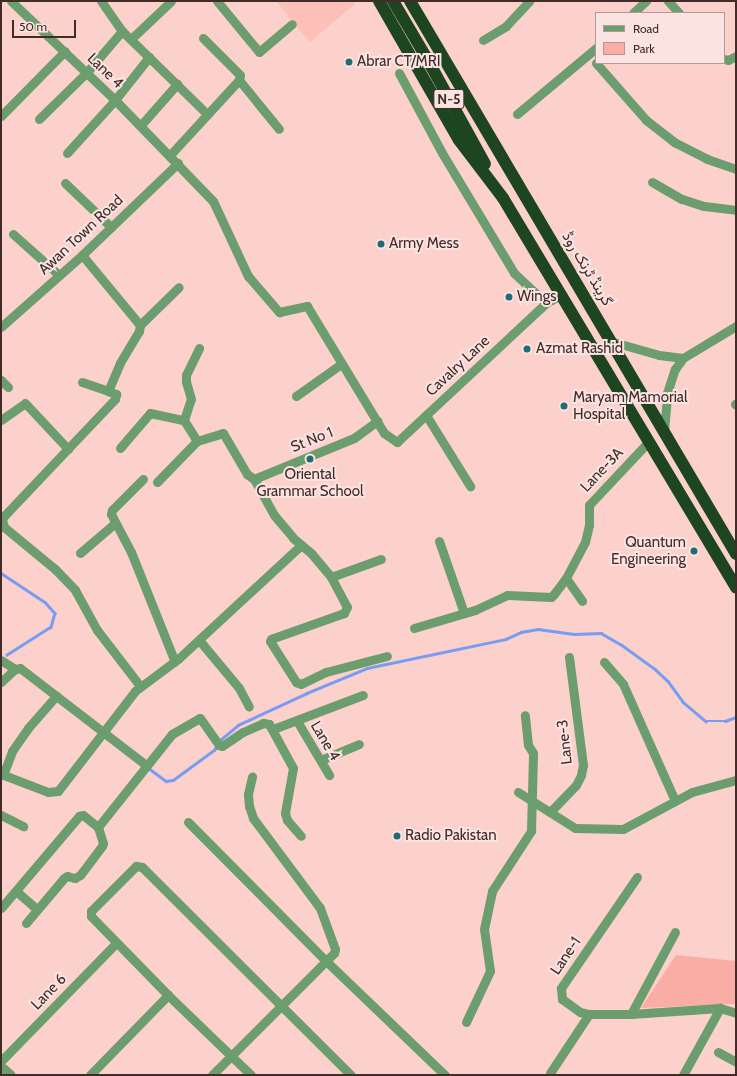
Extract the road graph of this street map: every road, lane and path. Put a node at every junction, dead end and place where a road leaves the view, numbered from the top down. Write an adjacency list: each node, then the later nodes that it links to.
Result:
1 (11, 1): 18 (street, Lane 4)
2 (102, 1): 14 (street)
3 (171, 1): 16 (street)
4 (217, 1): 13 (street)
5 (379, 1): 41 (highway, N-5)
6 (392, 1): 41 (highway, N-5)
7 (410, 1): 53 (highway, گرینڈ ٹرنک روڈ / N-5)
8 (529, 1): 17 (street)
9 (646, 1): 11 (street)
10 (668, 1): 12 (street)
11 (634, 12)
12 (678, 12)
13 (292, 24)
14 (122, 31): 16 (street); 24 (street)
15 (203, 38): 26 (street)
16 (131, 39): 21 (street)
17 (483, 40)
18 (65, 51): 24 (street, Lane 4); 31 (street)
19 (593, 51): 30 (street)
20 (736, 56): 22 (street)
21 (149, 57): 27 (street); 28 (street)
22 (725, 59)
23 (597, 64): 38 (street)
24 (87, 72): 28 (street, Lane 4); 32 (street)
25 (399, 73): 49 (street)
26 (239, 80): 29 (street); 34 (street)
27 (177, 84): 29 (street); 33 (street)
28 (115, 100): 33 (street, Lane 4); 35 (street)
29 (207, 114): 36 (street)
30 (517, 114)
31 (1, 116)
32 (39, 119)
33 (140, 125): 36 (street, Lane 4)
34 (280, 129)
35 (67, 152)
36 (170, 155): 37 (street, Lane 4)
37 (178, 163): 43 (street, Awan Town Road); 56 (street, Lane 4)
38 (736, 169)
39 (652, 182): 42 (street)
40 (65, 183): 43 (street)
41 (503, 198): 48 (highway, N-5)
42 (736, 210)
43 (111, 227): 45 (street, Awan Town Road)
44 (14, 234): 46 (street)
45 (82, 255): 46 (street, Awan Town Road); 50 (street)
46 (59, 275): 51 (street, Awan Town Road)
47 (180, 286): 50 (street)
48 (562, 294): 49 (street, Cavalry Lane); 68 (highway, N-5)
49 (546, 303): 62 (street, Cavalry Lane)
50 (140, 325): 60 (street)
51 (1, 326)
52 (736, 326): 55 (street)
53 (610, 341): 55 (street); 66 (highway, گرینڈ ٹرنک روڈ / N-5)
54 (199, 348): 64 (street)
55 (682, 358): 66 (street)
56 (341, 364): 61 (street); 65 (street)
57 (1, 380): 59 (street)
58 (82, 382): 60 (street)
59 (8, 387)
60 (108, 391): 70 (street)
61 (296, 396)
62 (426, 415): 65 (street, Cavalry Lane); 74 (street)
63 (1, 420): 70 (street)
64 (184, 420): 67 (street); 69 (street)
65 (377, 421): 72 (street, St No 1)
66 (664, 431): 79 (highway, گرینڈ ٹرنک روڈ / N-5)
67 (197, 441): 72 (street); 73 (street)
68 (649, 441): 82 (street, Lane-3A); 83 (highway, N-5)
69 (120, 448)
70 (68, 449): 95 (street)
71 (143, 479): 75 (street)
72 (254, 479): 77 (street)
73 (157, 482)
74 (470, 486)
75 (115, 523): 78 (street); 91 (street)
76 (439, 541): 85 (street)
77 (301, 545): 81 (street); 87 (street)
78 (80, 553)
79 (736, 554)
80 (382, 559): 81 (street)
81 (331, 577): 88 (street)
82 (566, 578): 84 (street); 85 (street, Lane-3A)
83 (736, 588)
84 (582, 601)
85 (464, 613): 86 (street)
86 (414, 628)
87 (198, 640): 91 (street); 98 (street)
88 (387, 656)
89 (569, 657): 113 (street, Lane-3)
90 (1, 660): 93 (street)
91 (175, 662): 95 (street)
92 (604, 662): 112 (street)
93 (15, 670): 94 (street); 97 (street)
94 (1, 682)
95 (140, 686): 102 (street)
96 (363, 694): 100 (street)
97 (56, 696): 102 (street); 106 (street)
98 (249, 707)
99 (525, 715): 111 (street)
100 (297, 721): 101 (street); 104 (street, Lane 4)
101 (273, 729): 105 (street); 118 (street)
102 (103, 732): 105 (street); 106 (street)
103 (359, 744): 104 (street)
104 (320, 760): 107 (street, Lane 4)
105 (146, 765): 117 (street)
106 (2, 775)
107 (329, 775)
108 (252, 776): 126 (street)
109 (736, 780): 112 (street)
110 (518, 792): 111 (street)
111 (532, 800): 113 (street); 133 (street)
112 (675, 801): 113 (street)
113 (550, 812)
114 (1, 815): 116 (street)
115 (188, 822): 126 (street)
116 (23, 826)
117 (98, 827): 120 (street); 122 (street)
118 (301, 836)
119 (637, 877): 131 (street, Lane-1)
120 (16, 891): 121 (street); 122 (street)
121 (1, 908)
122 (37, 910): 123 (street)
123 (26, 923)
124 (676, 932): 132 (street)
125 (116, 943): 127 (street); 128 (street); 136 (street, Lane 6)
126 (326, 961): 128 (street); 145 (street)
127 (168, 995): 135 (street); 141 (street)
128 (281, 1005): 135 (street); 144 (street)
129 (720, 1008): 130 (street, Lane-1); 132 (street, Lane-1); 146 (street)
130 (736, 1013)
131 (589, 1014): 132 (street, Lane-1); 139 (street)
132 (631, 1014)
133 (466, 1022)
134 (718, 1052): 137 (street)
135 (231, 1055): 142 (street); 143 (street)
136 (1, 1062)
137 (736, 1062)
138 (1, 1066): 140 (street)
139 (550, 1073)
140 (11, 1075)
141 (90, 1075)
142 (212, 1075)
143 (252, 1075)
144 (351, 1075)
145 (445, 1075)
146 (683, 1075)

